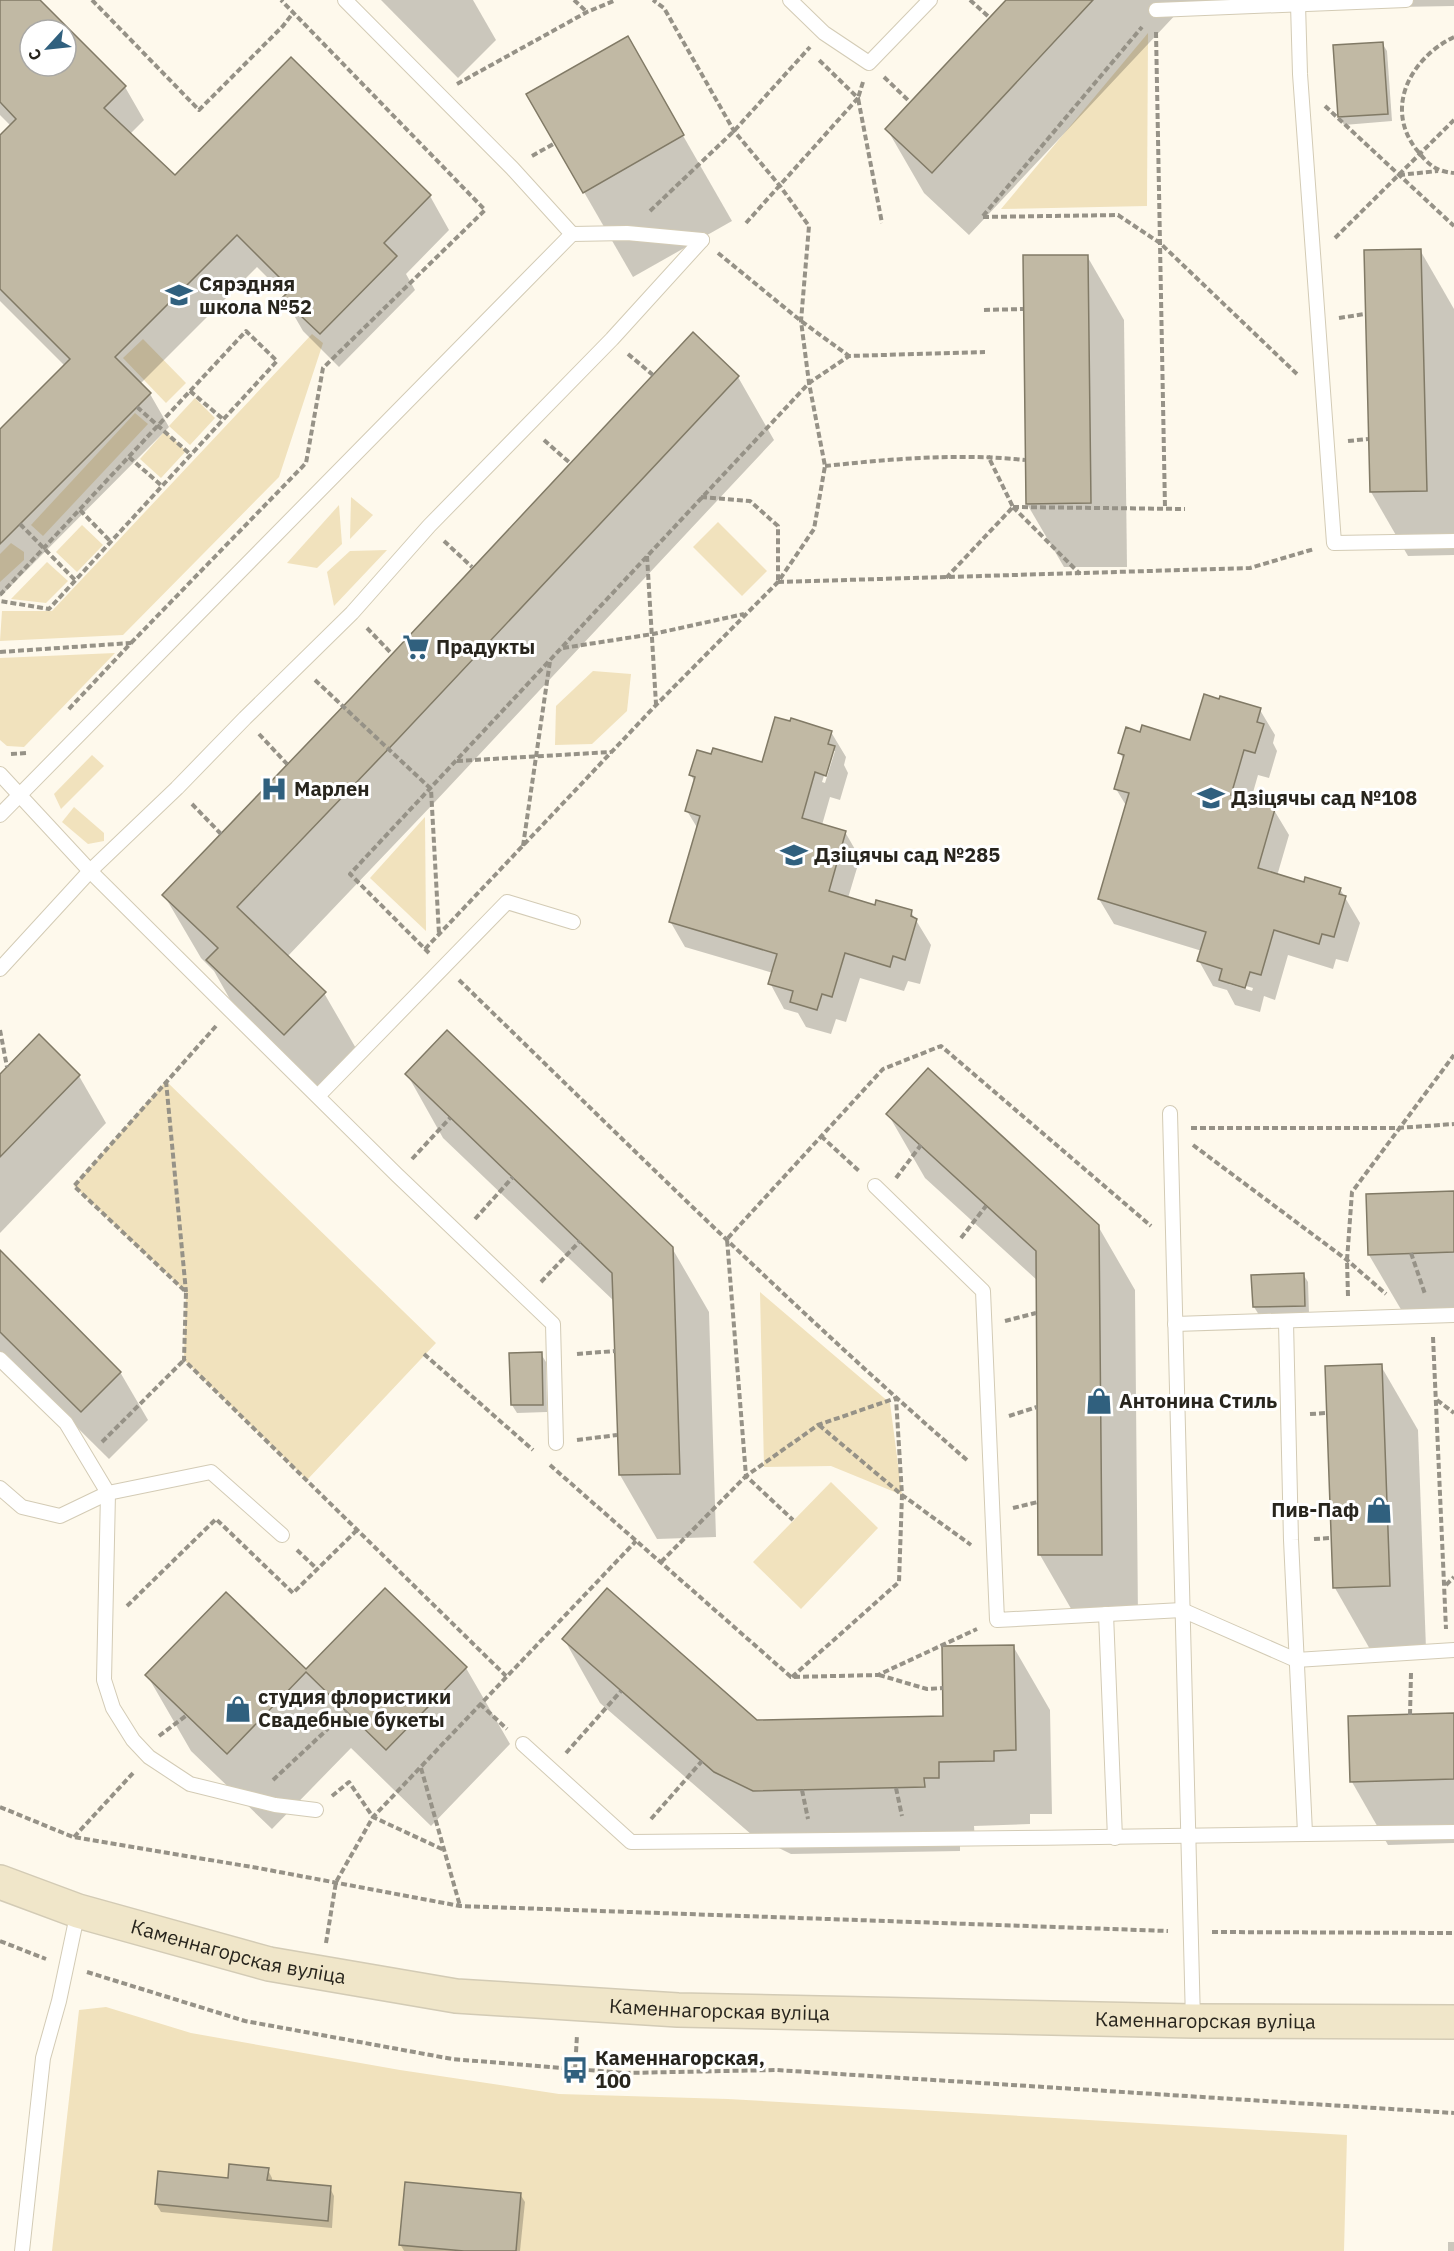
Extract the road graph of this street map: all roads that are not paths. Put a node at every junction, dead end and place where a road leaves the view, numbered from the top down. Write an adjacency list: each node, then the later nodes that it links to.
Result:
1 (345, 0): 7 (lane)
2 (790, 0): 3 (lane)
3 (930, 0)
4 (1406, 0): 5 (lane)
5 (1298, 3): 6 (lane); 8 (lane)
6 (1156, 10)
7 (572, 234): 10 (lane); 12 (lane)
8 (1454, 541)
9 (0, 774): 10 (lane)
10 (20, 794): 11 (lane); 12 (lane)
11 (0, 815)
12 (90, 871): 14 (lane); 15 (lane)
13 (573, 922): 15 (lane)
14 (0, 969)
15 (318, 1096): 22 (lane)
16 (1170, 1113): 20 (lane)
17 (880, 1190): 27 (lane)
18 (1454, 1315): 19 (lane)
19 (1286, 1322): 20 (lane); 29 (lane)
20 (1175, 1324): 26 (lane)
21 (0, 1359): 24 (lane)
22 (556, 1443)
23 (0, 1488): 24 (lane)
24 (108, 1493): 25 (lane); 31 (lane)
25 (282, 1536)
26 (1182, 1610): 27 (lane); 29 (lane); 34 (lane)
27 (1106, 1614): 35 (lane)
28 (1450, 1650): 29 (lane)
29 (1296, 1660): 33 (lane)
30 (523, 1744): 35 (lane)
31 (316, 1810)
32 (1454, 1832): 33 (lane)
33 (1305, 1833): 34 (lane)
34 (1189, 1836): 35 (lane); 38 (lane)
35 (1115, 1838)
36 (0, 1882): 37 (main road, Каменнагорская вуліца)
37 (78, 1911): 38 (main road, Каменнагорская вуліца); 40 (lane)
38 (1193, 2021): 39 (main road, Каменнагорская вуліца)
39 (1454, 2022)
40 (22, 2251)

